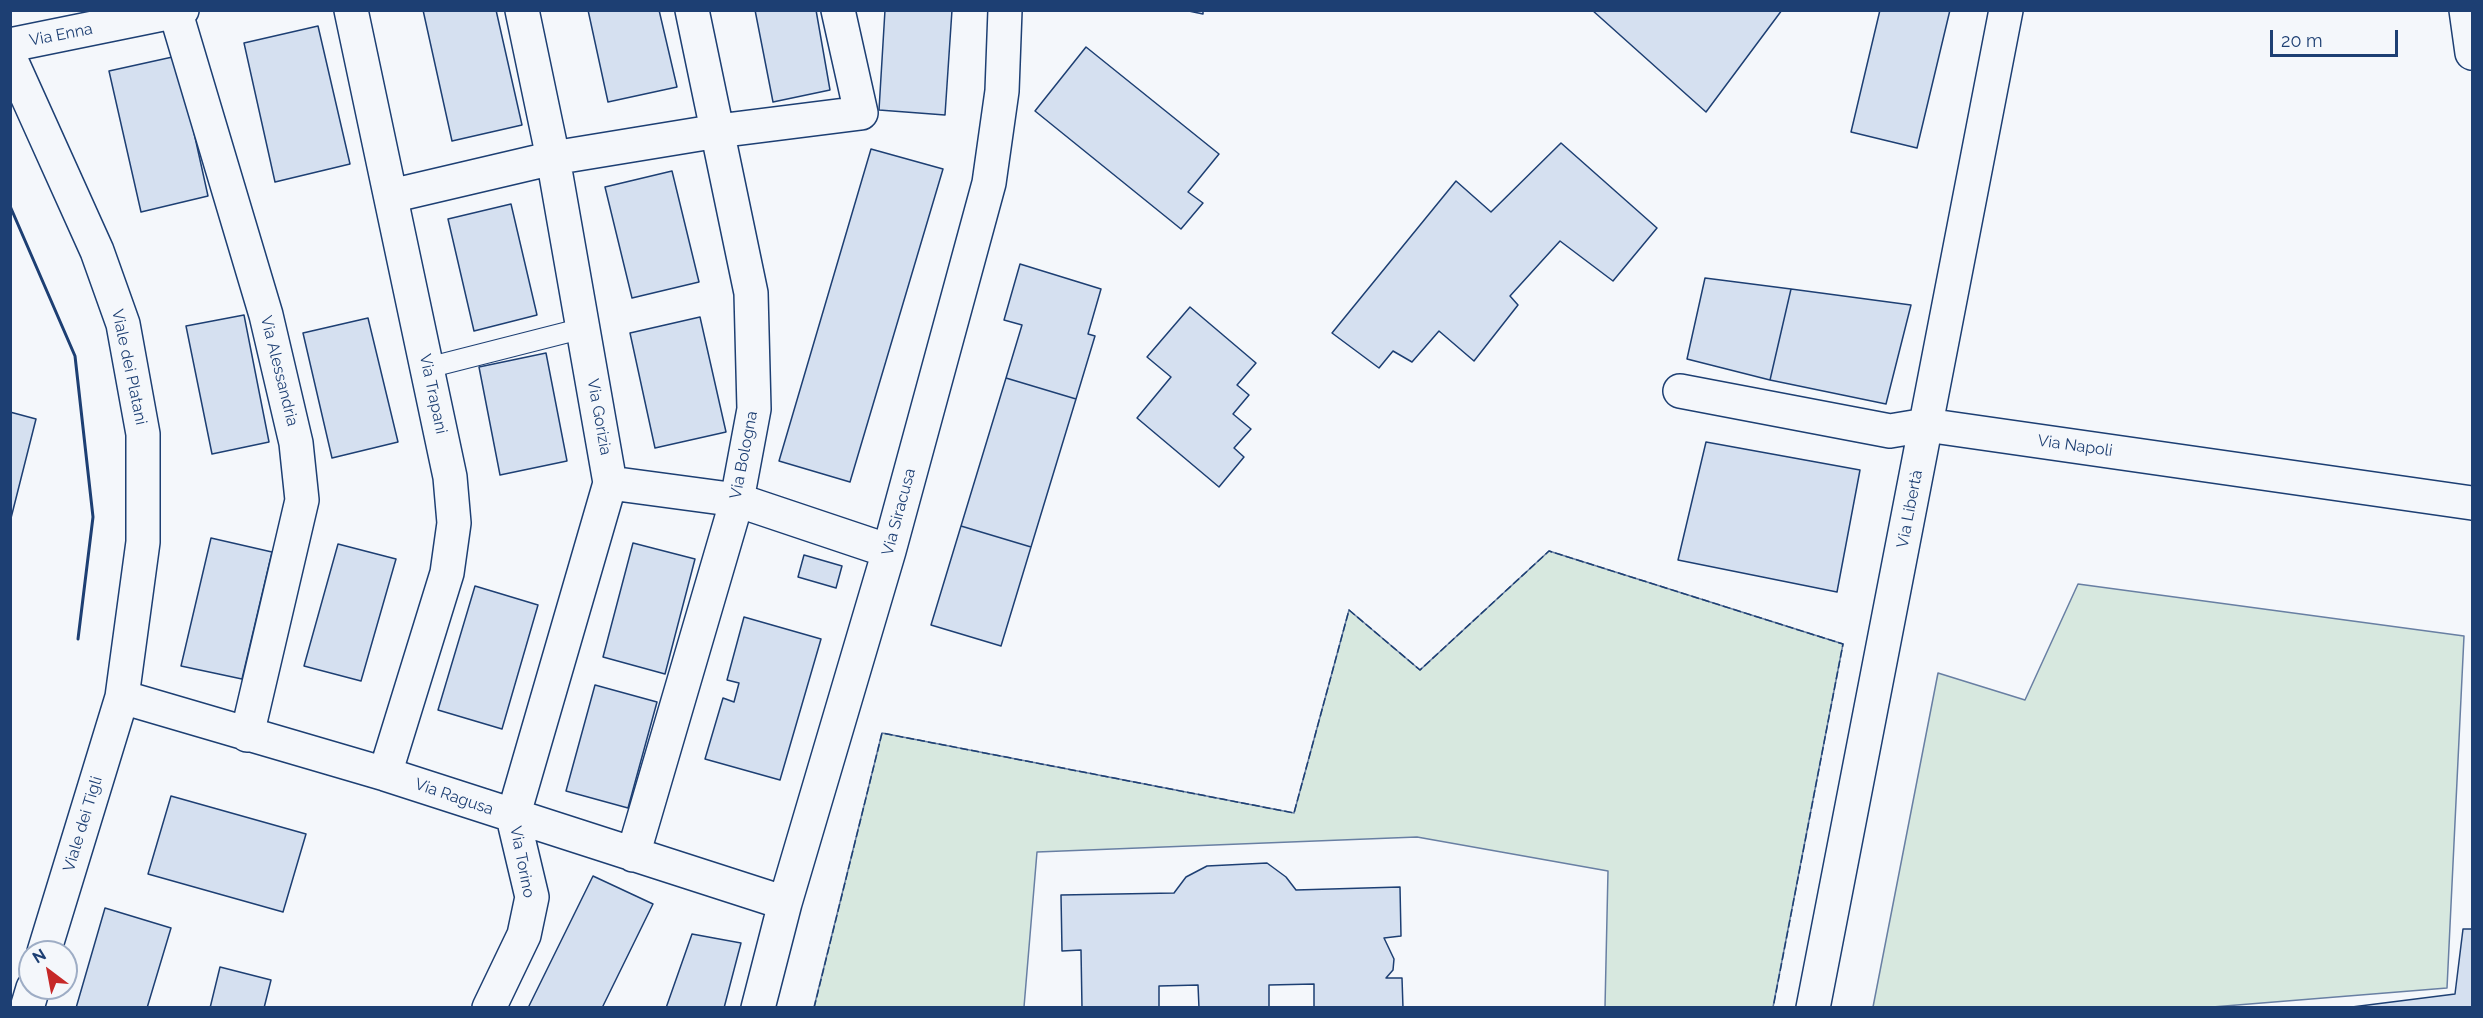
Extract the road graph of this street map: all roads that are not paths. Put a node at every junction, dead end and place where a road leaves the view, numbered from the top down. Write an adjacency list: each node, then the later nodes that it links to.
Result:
1 (351, 10): 14 (street, Via Trapani)
2 (522, 10): 13 (street, Via Gorizia)
3 (692, 10): 12 (street, Via Bologna)
4 (838, 10): 12 (street)
5 (1005, 10): 22 (street, Via Siracusa)
6 (2006, 10): 18 (street, Via Libertà)
7 (2466, 10): 10 (street)
8 (177, 11): 9 (street, Via Enna); 24 (street, Via Alessandria)
9 (10, 45)
10 (2472, 53)
11 (10, 58): 23 (street, Viale dei Platani)
12 (718, 130): 13 (street); 20 (street, Via Bologna)
13 (554, 158): 14 (street); 15 (street, Via Gorizia)
14 (391, 196): 16 (street, Via Trapani)
15 (584, 328): 16 (lane); 19 (street, Via Gorizia)
16 (427, 368): 25 (street, Via Trapani)
17 (1680, 391): 18 (street, Via Napoli)
18 (1926, 425): 21 (street, Via Napoli); 32 (street, Via Libertà)
19 (610, 483): 20 (street); 26 (street, Via Gorizia)
20 (736, 500): 22 (street); 27 (street, Via Bologna)
21 (2472, 503)
22 (888, 551): 28 (street, Via Siracusa)
23 (122, 697): 24 (street, Via Ragusa); 29 (street, Viale dei Tigli)
24 (247, 735): 25 (street, Via Ragusa)
25 (385, 774): 26 (street, Via Ragusa)
26 (513, 817): 27 (street, Via Ragusa); 30 (street, Via Torino)
27 (633, 855): 28 (street, Via Ragusa)
28 (785, 903): 31 (street, Via Siracusa)
29 (48, 940)
30 (489, 1008)
31 (758, 1008)
32 (1813, 1008)

